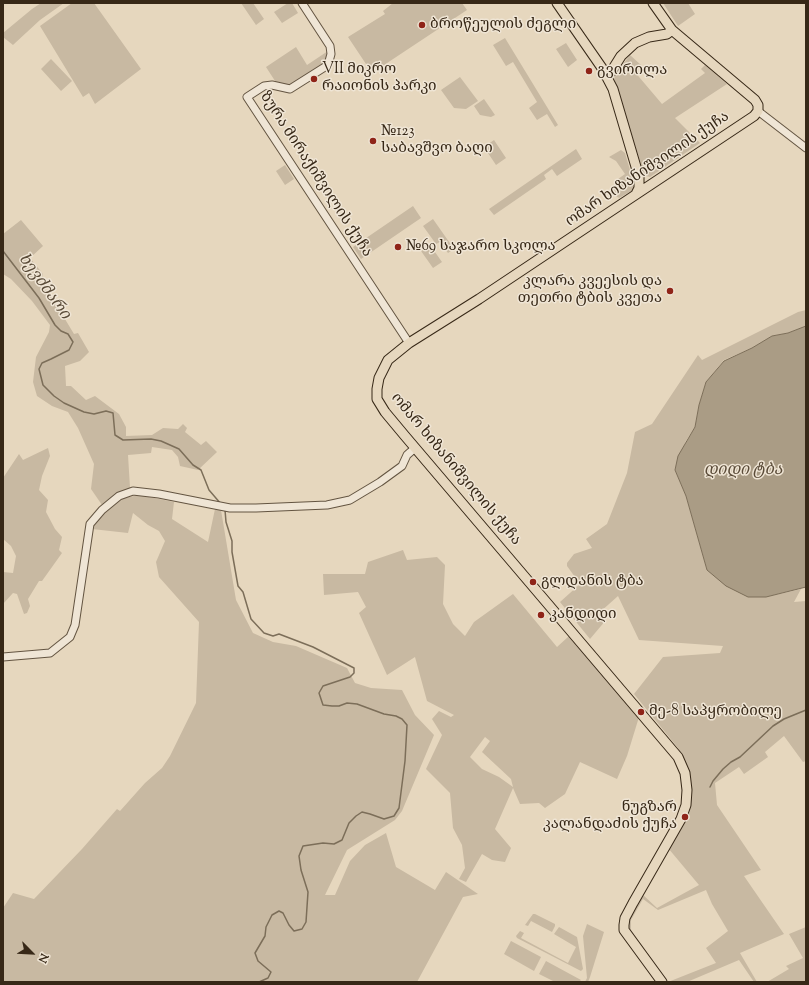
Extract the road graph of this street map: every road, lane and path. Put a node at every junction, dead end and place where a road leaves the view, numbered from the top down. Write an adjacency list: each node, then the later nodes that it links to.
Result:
1 (302, 3): 11 (street, ზურა მირაქიშვილის ქუჩა)
2 (557, 3): 5 (main road)
3 (653, 3): 4 (main road)
4 (672, 30): 5 (main road); 6 (main road)
5 (606, 76): 8 (main road)
6 (758, 111): 7 (street); 9 (main road, ომარ ხიზანიშვილის ქუჩა)
7 (806, 148)
8 (639, 177): 9 (main road); 10 (main road)
9 (655, 182): 10 (main road, ომარ ხიზანიშვილის ქუჩა)
10 (636, 194): 11 (main road, ომარ ხიზანიშვილის ქუჩა)
11 (409, 343): 12 (main road, ომარ ხიზანიშვილის ქუჩა)
12 (415, 448): 13 (street); 14 (main road, ომარ ხიზანიშვილის ქუჩა)
13 (3, 657)
14 (662, 982)

